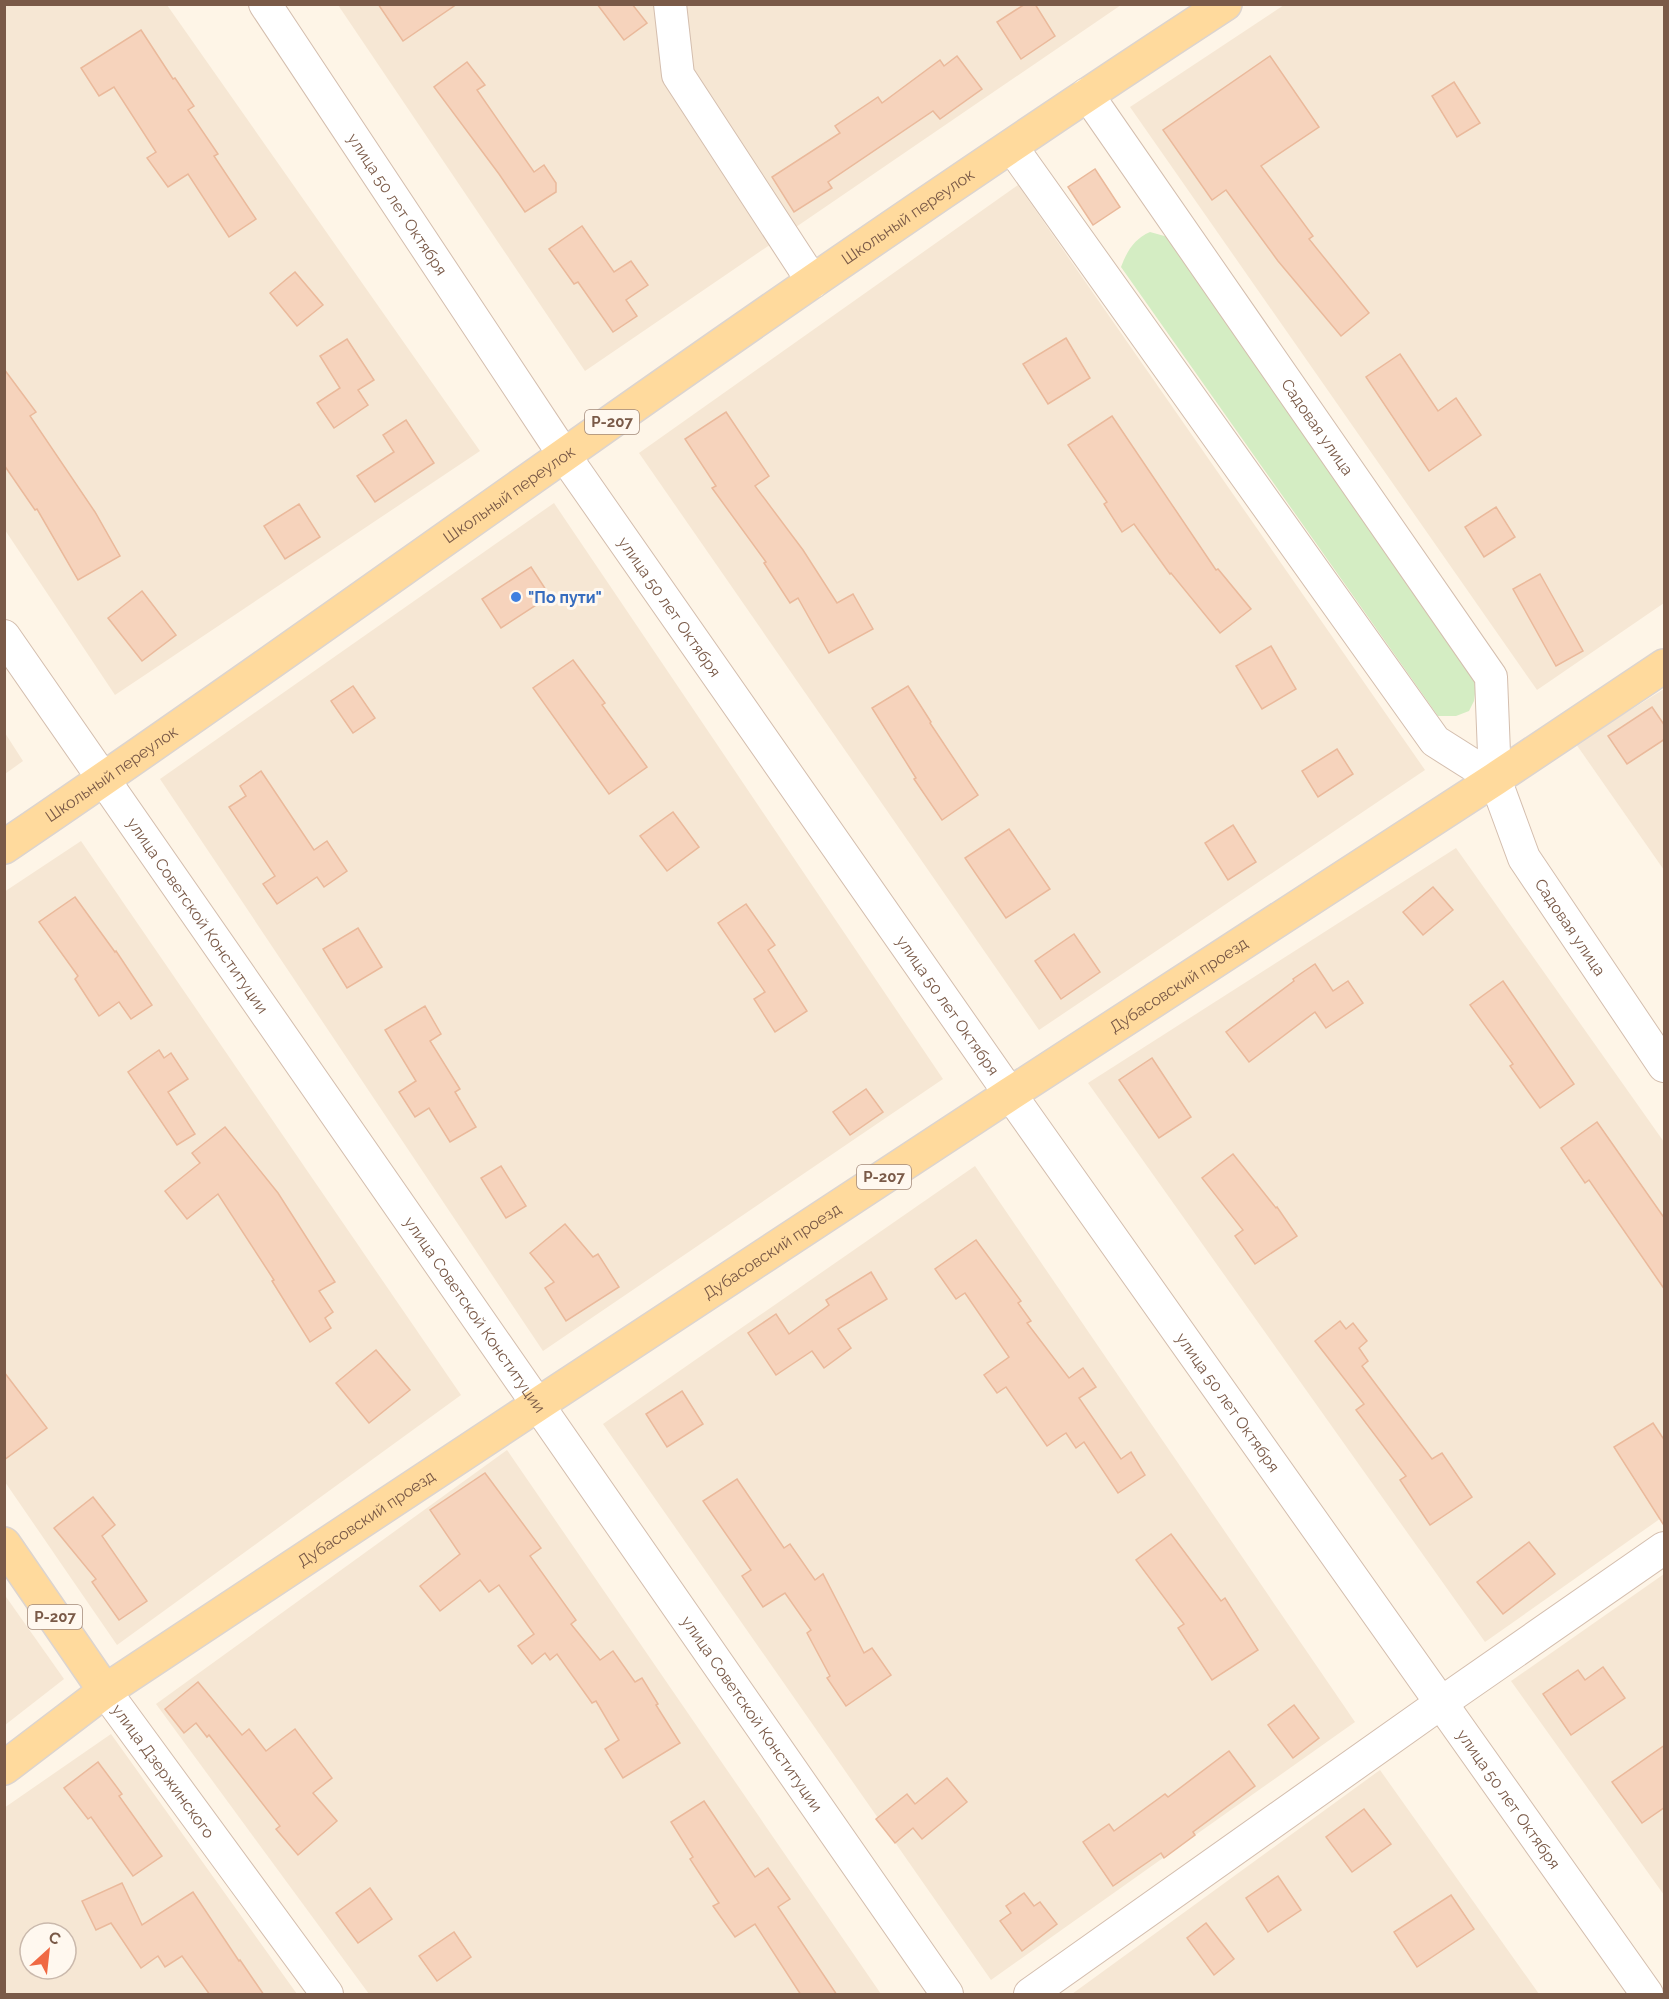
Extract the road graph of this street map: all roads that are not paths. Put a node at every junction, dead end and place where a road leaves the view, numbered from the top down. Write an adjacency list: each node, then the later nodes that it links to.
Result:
1 (265, 4): 7 (street, улица 50 лет Октября)
2 (669, 4): 6 (street)
3 (1225, 4): 4 (main road, Школьный переулок / Р-207)
4 (1087, 94): 5 (main road, Школьный переулок / Р-207); 10 (street, Садовая улица)
5 (1011, 146): 6 (main road, Школьный переулок / Р-207); 10 (street)
6 (813, 282): 7 (main road, Школьный переулок / Р-207)
7 (564, 455): 11 (main road, Школьный переулок / Р-207); 14 (street, улица 50 лет Октября)
8 (4, 636): 11 (street, улица Советской Конституции)
9 (1665, 666): 10 (main road, Дубасовский проезд / Р-207)
10 (1495, 779): 13 (street, Садовая улица); 14 (main road, Дубасовский проезд / Р-207)
11 (103, 780): 12 (main road, Школьный переулок / Р-207); 15 (street, улица Советской Конституции)
12 (4, 847)
13 (1665, 1065)
14 (1010, 1094): 15 (main road, Дубасовский проезд / Р-207); 19 (street, улица 50 лет Октября)
15 (537, 1405): 18 (main road, Дубасовский проезд / Р-207); 22 (street, улица Советской Конституции)
16 (4, 1544): 18 (main road, улица Дзержинского / Р-207)
17 (1665, 1548): 19 (street)
18 (105, 1691): 20 (main road, Дубасовский проезд / Р-207); 21 (street, улица Дзержинского)
19 (1441, 1703): 23 (street); 24 (street, улица 50 лет Октября)
20 (4, 1768)
21 (327, 1995)
22 (947, 1995)
23 (1030, 1995)
24 (1647, 1995)

